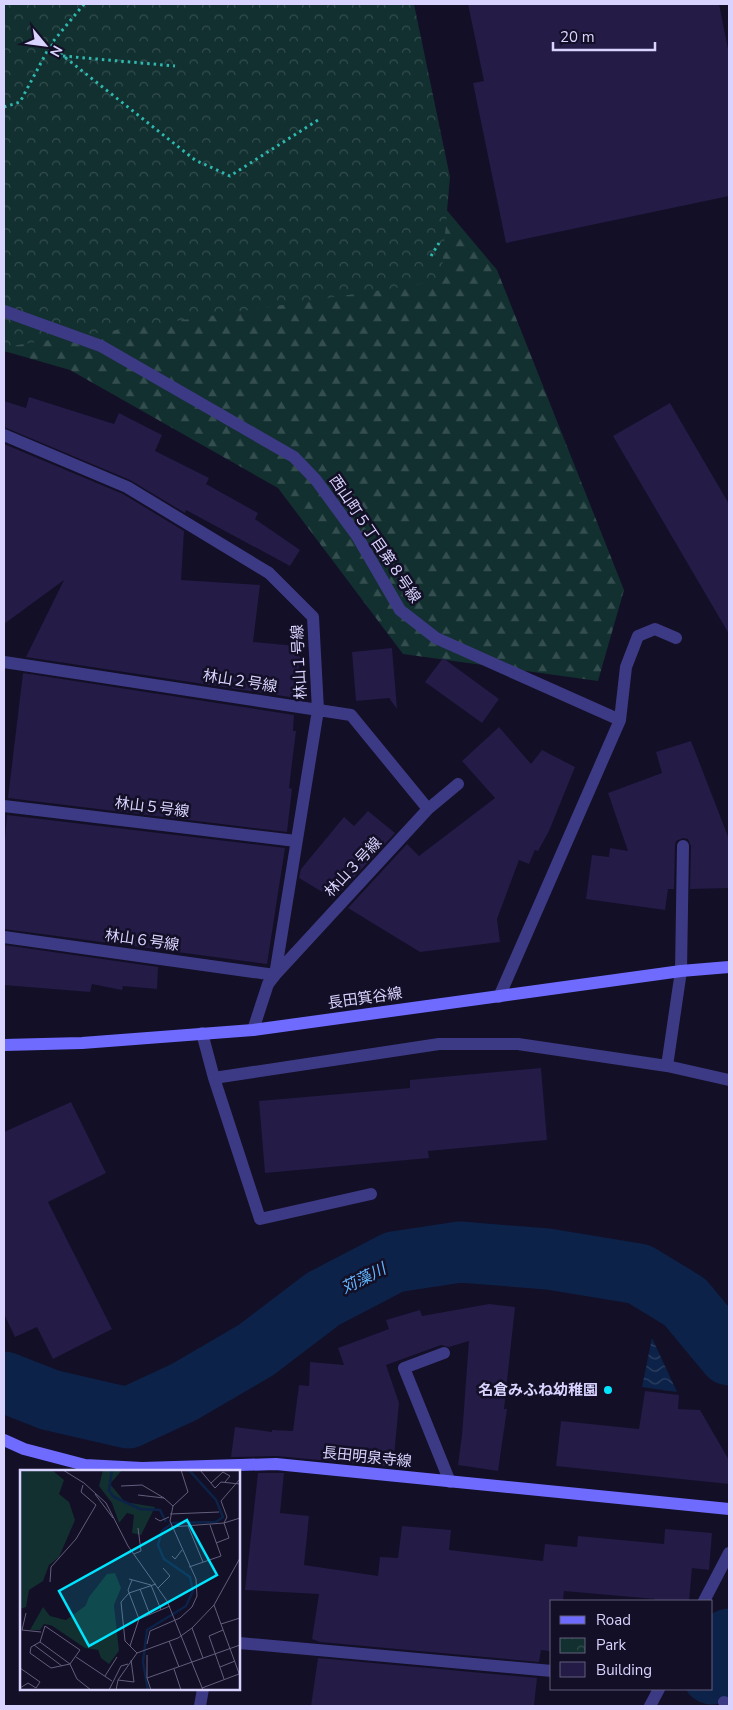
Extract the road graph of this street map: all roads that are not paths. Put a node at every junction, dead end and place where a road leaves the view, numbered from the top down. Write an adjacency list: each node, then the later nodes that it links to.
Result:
1 (4, 311): 6 (street, 西山町５丁目第８号線)
2 (4, 435): 5 (street, 林山１号線)
3 (676, 638): 6 (street)
4 (4, 662): 5 (street, 林山２号線)
5 (318, 710): 9 (street, 林山２号線); 10 (street, 林山１号線)
6 (620, 720): 16 (street)
7 (458, 784): 9 (street, 林山３号線)
8 (4, 806): 10 (street, 林山５号線)
9 (428, 809): 15 (street, 林山３号線)
10 (296, 841): 15 (street, 林山１号線)
11 (683, 846): 14 (street)
12 (4, 937): 15 (street, 林山６号線)
13 (729, 967): 14 (street, 長田箕谷線)
14 (682, 971): 16 (street, 長田箕谷線); 20 (street)
15 (275, 975): 17 (street, 林山１号線)
16 (499, 997): 17 (street, 長田箕谷線)
17 (253, 1030): 18 (street, 長田箕谷線)
18 (202, 1032): 19 (street, 長田箕谷線); 21 (street)
19 (4, 1046)
20 (667, 1066): 21 (street); 22 (street)
21 (214, 1078): 23 (street)
22 (729, 1080)
23 (371, 1194)
24 (444, 1353): 27 (street)
25 (4, 1440): 26 (street, 長田明泉寺線)
26 (234, 1468): 27 (street, 長田明泉寺線)
27 (450, 1482): 28 (street, 長田明泉寺線)
28 (729, 1509)
29 (729, 1553): 30 (street)
30 (705, 1600)
31 (240, 1643): 32 (street)
32 (550, 1671)
33 (203, 1690): 35 (street)
34 (658, 1690): 36 (street)
35 (200, 1706)
36 (650, 1706)

